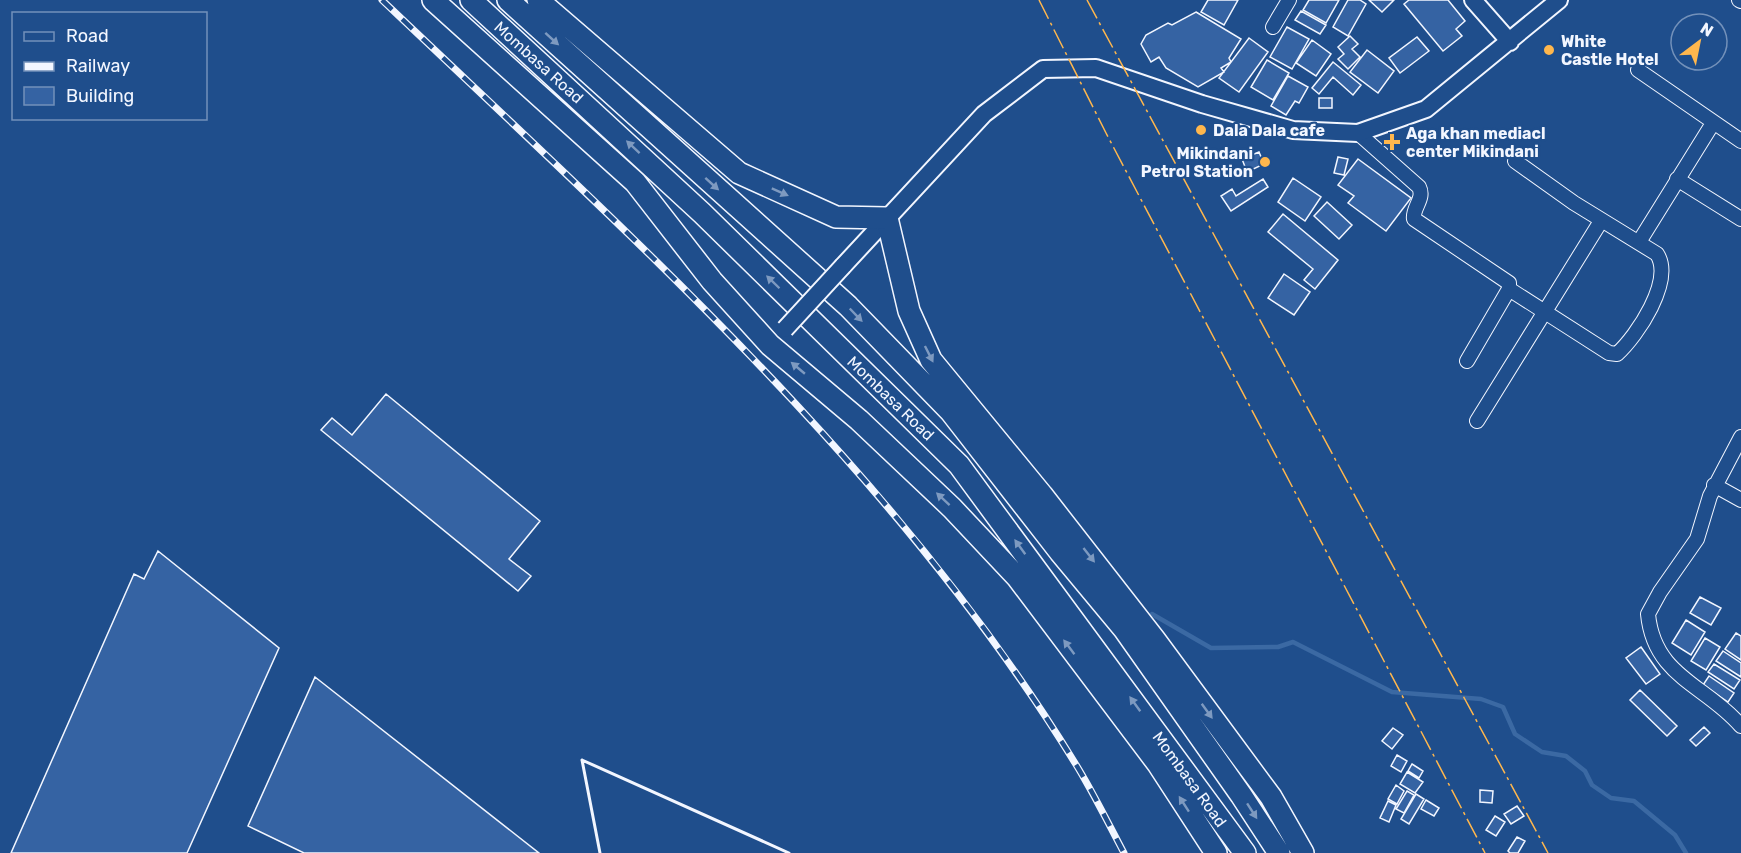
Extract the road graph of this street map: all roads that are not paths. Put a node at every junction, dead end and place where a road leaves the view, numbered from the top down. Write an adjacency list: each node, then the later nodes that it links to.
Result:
1 (433, 0): 22 (highway)
2 (471, 0): 30 (highway, Mombasa Road, one-way to 2)
3 (508, 0): 31 (highway, Mombasa Road, one-way to 31)
4 (538, 0): 16 (highway, one-way to 16)
5 (1289, 0): 8 (street)
6 (1473, 0): 9 (street)
7 (1559, 0): 9 (street)
8 (1273, 27)
9 (1510, 42): 12 (street)
10 (1638, 70): 11 (street)
11 (1713, 123): 13 (street); 15 (street)
12 (1358, 133): 16 (street); 20 (street)
13 (1741, 141)
14 (1515, 160): 18 (street)
15 (1677, 179): 17 (street); 19 (street)
16 (887, 218): 22 (street, bridge); 32 (highway, one-way to 32)
17 (1741, 219)
18 (1602, 220): 19 (street); 21 (street)
19 (1640, 242): 21 (street)
20 (1509, 289): 21 (street); 23 (street)
21 (1544, 310): 24 (street)
22 (770, 345): 29 (highway, one-way to 22)
23 (1467, 362)
24 (1477, 421)
25 (1741, 437): 26 (street)
26 (1714, 485): 27 (street); 28 (street)
27 (1741, 500)
28 (1741, 726)
29 (1216, 853)
30 (1245, 853)
31 (1279, 853)
32 (1303, 853)

